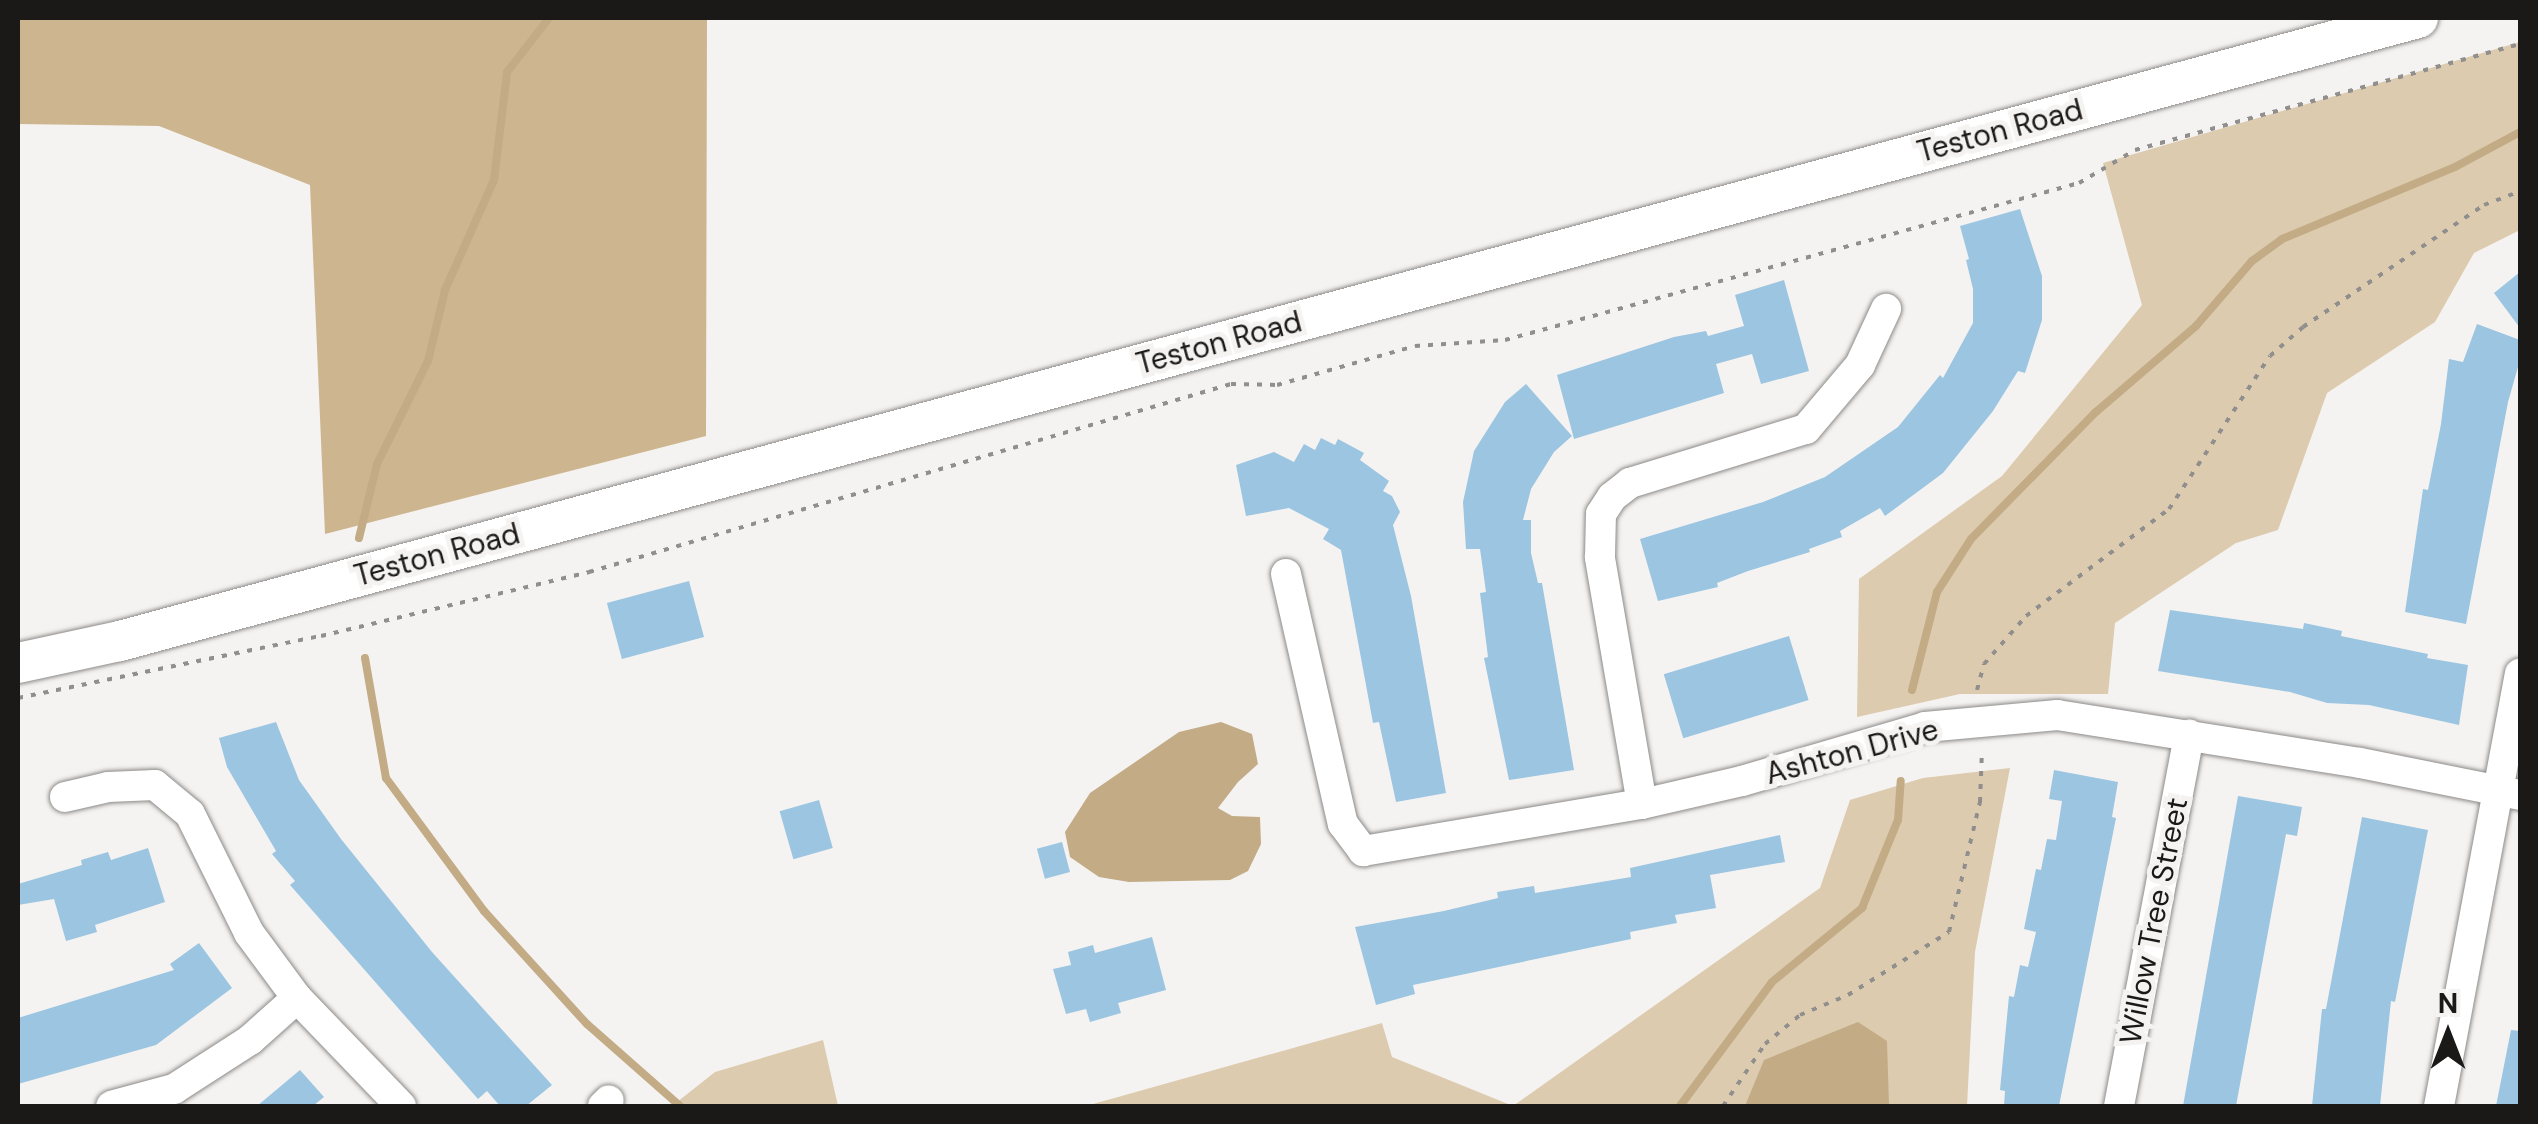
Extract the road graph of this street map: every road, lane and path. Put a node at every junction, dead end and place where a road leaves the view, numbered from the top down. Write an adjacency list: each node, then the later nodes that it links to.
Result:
1 (2418, 18): 6 (main road, Teston Road)
2 (2520, 44): 9 (path)
3 (2520, 191): 8 (path)
4 (1886, 309): 14 (street)
5 (1286, 574): 14 (street, Ashton Drive)
6 (18, 664)
7 (2520, 674): 12 (street)
8 (1976, 690)
9 (18, 698)
10 (2189, 735): 12 (street, Ashton Drive); 14 (street, Ashton Drive); 19 (street, Willow Tree Street)
11 (1982, 750): 18 (path)
12 (2508, 793): 20 (street)
13 (66, 797): 15 (street)
14 (1642, 804)
15 (297, 998): 16 (street); 17 (street)
16 (111, 1106)
17 (401, 1106)
18 (1723, 1106)
19 (2119, 1106)
20 (2438, 1106)

